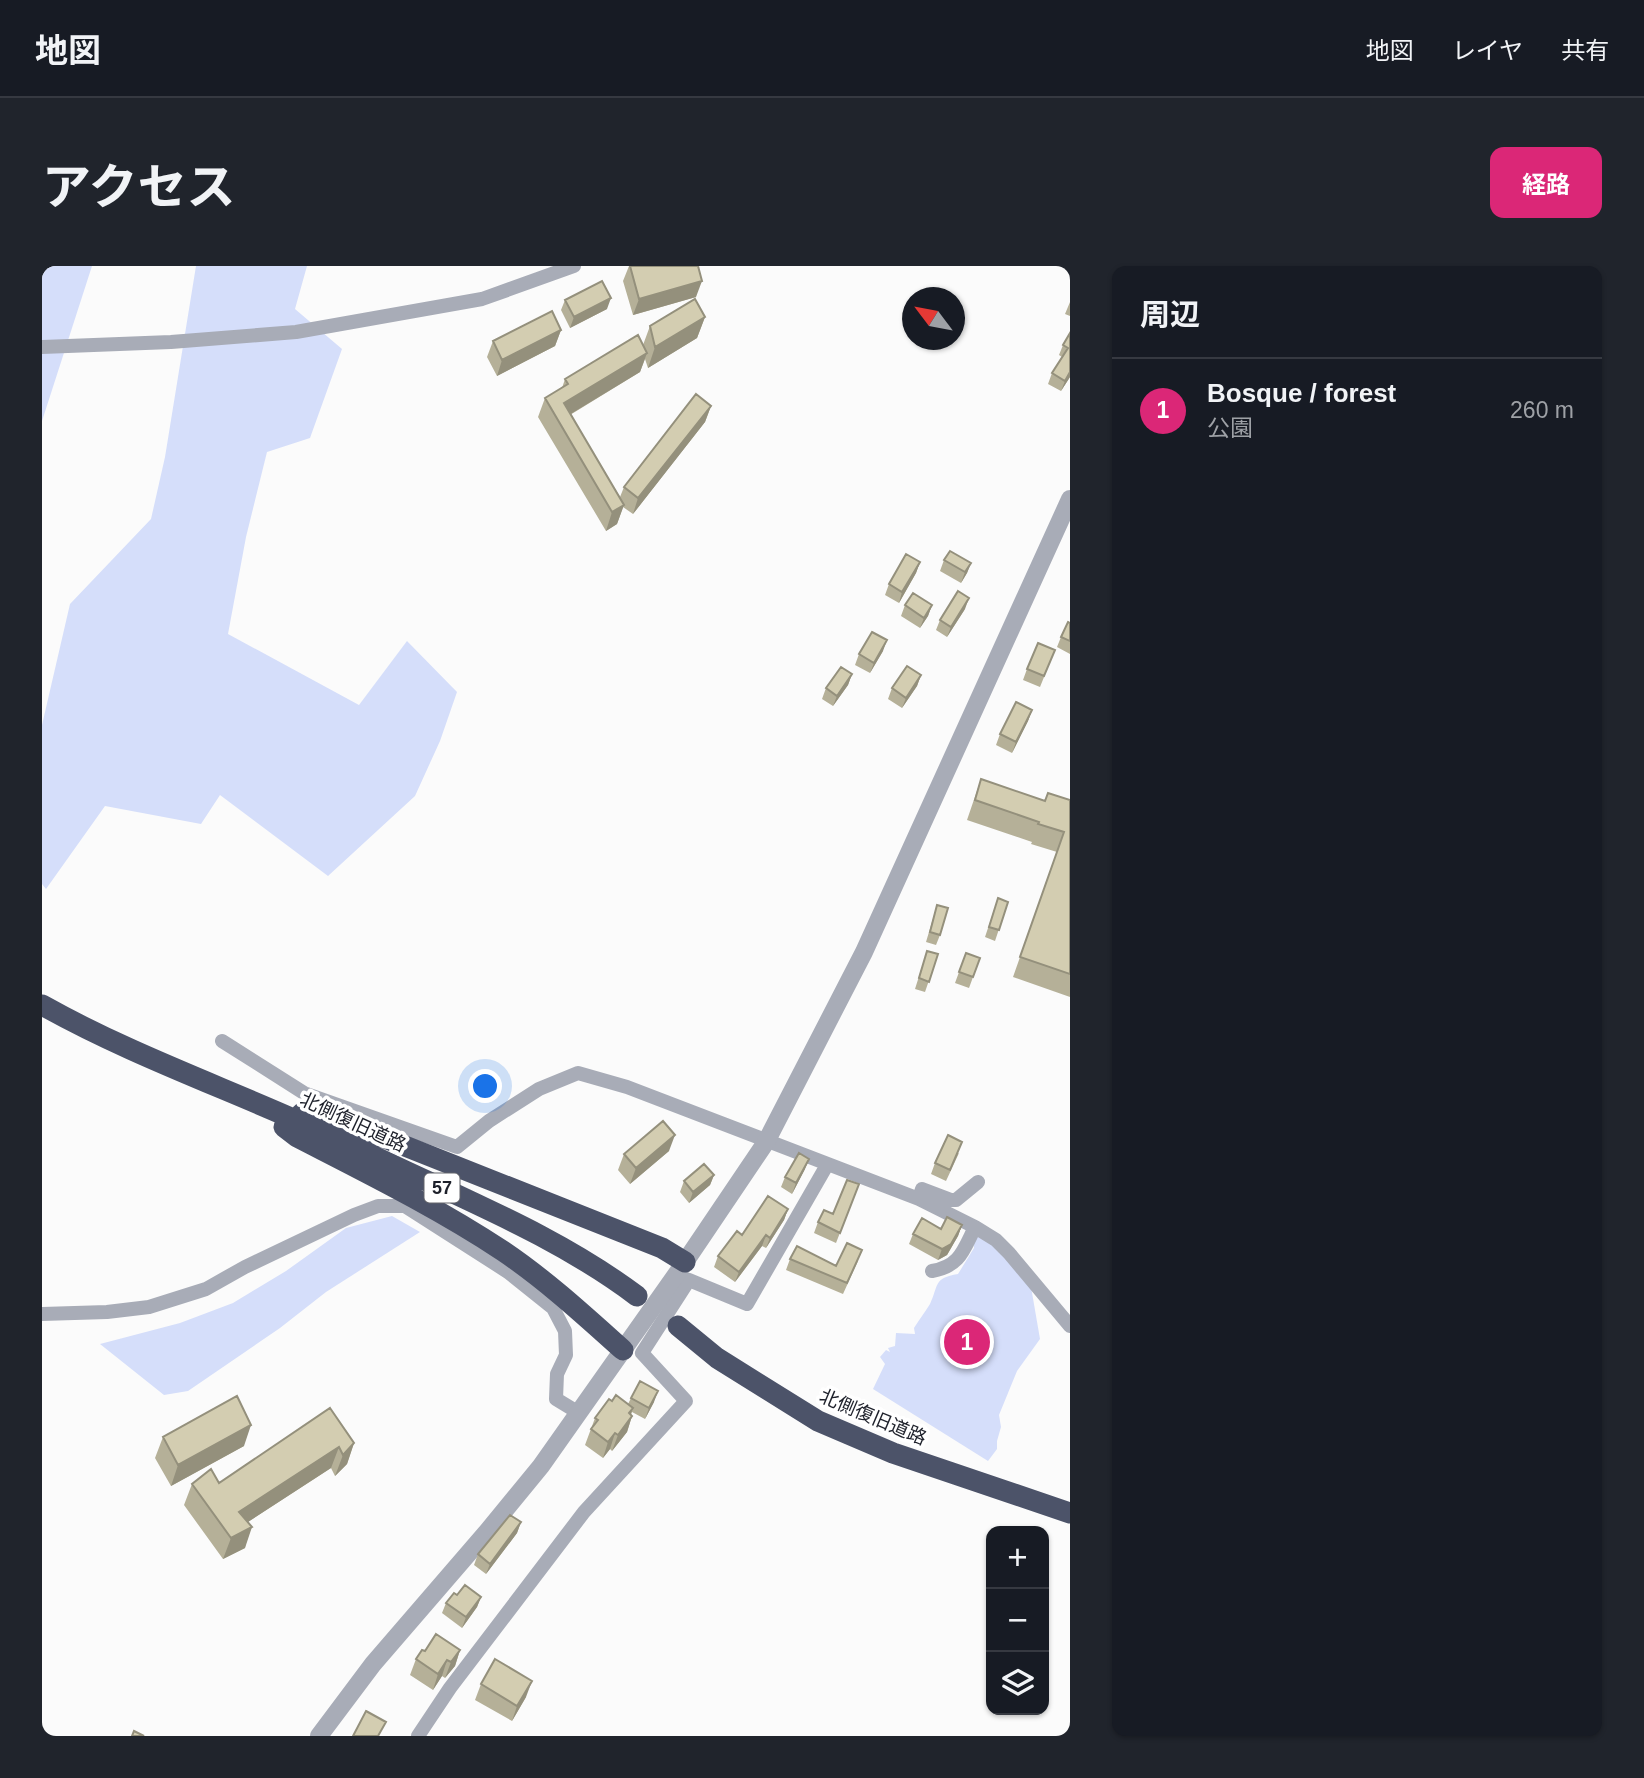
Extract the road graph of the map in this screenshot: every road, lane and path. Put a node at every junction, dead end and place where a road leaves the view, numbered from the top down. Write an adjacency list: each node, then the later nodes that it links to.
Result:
1 (575, 266): 2 (street)
2 (42, 347)
3 (1070, 499): 7 (street)
4 (42, 1005): 6 (highway, 北側復旧道路 / 57)
5 (222, 1041): 7 (street)
6 (239, 1097): 12 (highway); 14 (highway, 北側復旧道路 / 57); 18 (highway)
7 (766, 1142): 8 (street); 12 (street)
8 (827, 1165): 10 (street); 22 (street)
9 (978, 1182): 10 (street)
10 (919, 1199): 11 (street)
11 (975, 1227): 13 (street); 17 (street)
12 (685, 1262): 18 (street)
13 (932, 1271)
14 (637, 1296)
15 (42, 1314): 19 (street)
16 (678, 1326): 20 (highway, 北側復旧道路)
17 (1070, 1326)
18 (623, 1350): 19 (street)
19 (579, 1413): 21 (street)
20 (1070, 1513)
21 (319, 1736)
22 (418, 1736)

